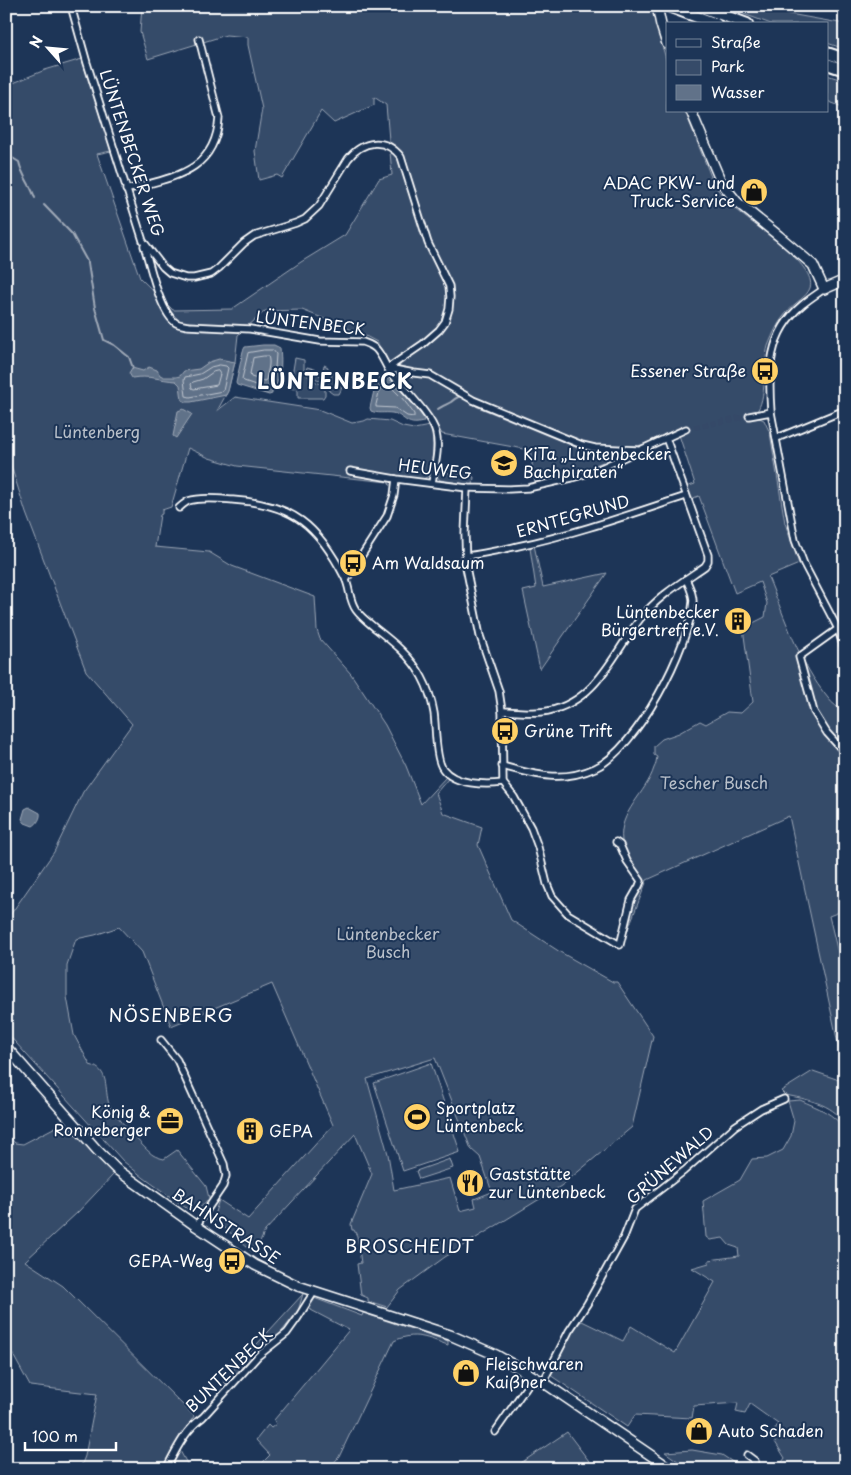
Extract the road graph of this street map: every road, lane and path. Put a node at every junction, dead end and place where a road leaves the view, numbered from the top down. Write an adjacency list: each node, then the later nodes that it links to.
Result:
1 (71, 6): 16 (street, LÜNTENBECKER WEG)
2 (657, 6): 8 (main road)
3 (699, 6): 6 (highway)
4 (671, 8): 5 (highway)
5 (710, 22)
6 (742, 22)
7 (199, 39): 16 (street)
8 (666, 41)
9 (828, 51): 11 (highway)
10 (828, 51): 12 (highway)
11 (845, 53)
12 (845, 59)
13 (828, 64): 14 (highway)
14 (845, 70)
15 (692, 112): 19 (main road)
16 (126, 190): 17 (street, LÜNTENBECKER WEG)
17 (143, 241): 20 (street, LÜNTENBECK); 20 (street, LÜNTENBECKER WEG)
18 (845, 280): 19 (main road)
19 (824, 289): 22 (street)
20 (388, 368): 27 (street); 30 (street, LÜNTENBECK)
21 (845, 410): 26 (street)
22 (771, 412): 23 (street); 26 (street)
23 (749, 416)
24 (686, 429): 25 (street, HEUWEG)
25 (666, 438): 27 (street, HEUWEG); 32 (street)
26 (777, 438): 37 (street)
27 (639, 450): 31 (street, HEUWEG)
28 (350, 471): 29 (street, HEUWEG)
29 (396, 479): 30 (street, HEUWEG); 36 (street)
30 (432, 483): 31 (street, HEUWEG)
31 (467, 488): 34 (street)
32 (686, 496): 34 (street, ERNTEGRUND); 35 (street)
33 (178, 508): 36 (street)
34 (465, 556): 39 (street)
35 (686, 579): 39 (street); 41 (street)
36 (346, 580): 42 (street)
37 (838, 629): 38 (street); 40 (street)
38 (845, 652)
39 (502, 711): 41 (street)
40 (845, 753)
41 (502, 766): 42 (street)
42 (503, 783): 43 (street)
43 (616, 842)
44 (161, 1040): 47 (street)
45 (6, 1048): 47 (main road, BAHNSTRASSE)
46 (784, 1100): 50 (street, GRÜNEWALD)
47 (196, 1226): 48 (main road, BAHNSTRASSE)
48 (314, 1292): 49 (main road, BAHNSTRASSE); 53 (street, BUNTENBECK)
49 (534, 1376): 50 (main road, BAHNSTRASSE); 51 (street)
50 (543, 1382): 54 (main road, BAHNSTRASSE)
51 (495, 1432)
52 (747, 1454): 55 (street)
53 (166, 1469)
54 (671, 1469)
55 (752, 1469)

